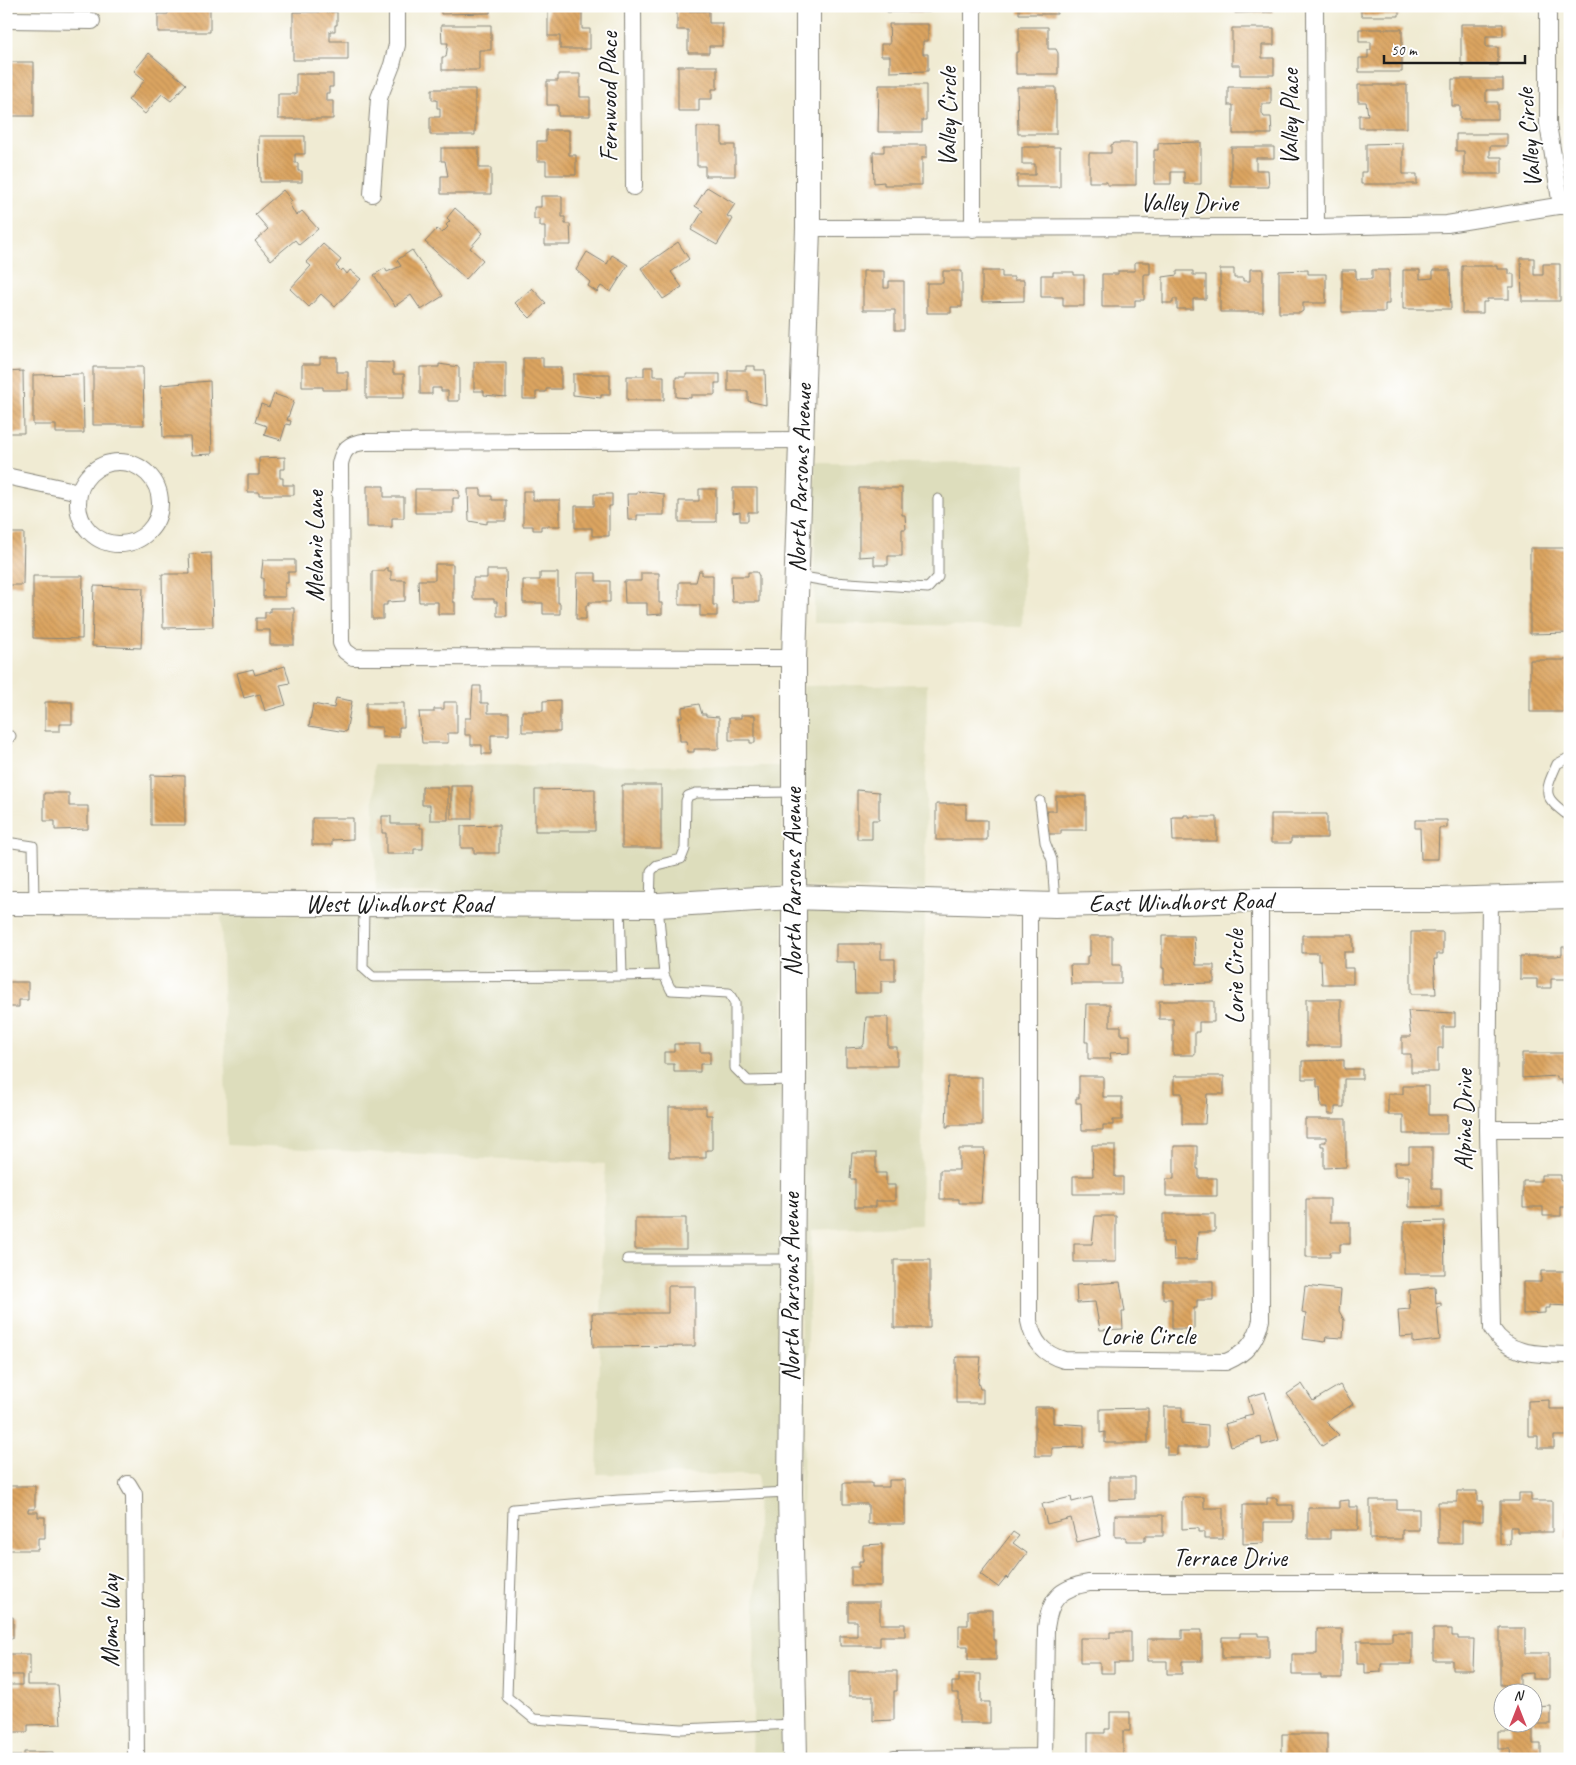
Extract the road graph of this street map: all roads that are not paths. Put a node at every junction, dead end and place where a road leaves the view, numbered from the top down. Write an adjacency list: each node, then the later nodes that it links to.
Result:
1 (397, 6): 10 (street)
2 (633, 6): 9 (street, Fernwood Place)
3 (808, 6): 13 (main road, North Parsons Avenue)
4 (973, 6): 14 (street, Valley Circle)
5 (1315, 6): 12 (street, Valley Place)
6 (1548, 6): 11 (street, Valley Circle)
7 (6, 20): 8 (street)
8 (92, 20)
9 (634, 186)
10 (372, 194)
11 (1565, 205): 12 (street, Valley Drive)
12 (1316, 227): 14 (street, Valley Drive)
13 (808, 228): 14 (street, Valley Drive); 15 (main road, North Parsons Avenue)
14 (973, 229)
15 (801, 440): 19 (main road, North Parsons Avenue); 20 (street, Melanie Lane)
16 (6, 476): 17 (street)
17 (79, 492): 17 (street)
18 (938, 499): 19 (lane)
19 (796, 576): 20 (main road, North Parsons Avenue)
20 (794, 658): 22 (main road, North Parsons Avenue)
21 (1570, 758): 24 (lane)
22 (793, 792): 27 (main road, North Parsons Avenue); 34 (lane)
23 (1040, 801): 36 (lane)
24 (1570, 817)
25 (6, 842): 31 (lane)
26 (1570, 896): 28 (main road, East Windhorst Road)
27 (792, 898): 34 (main road, West Windhorst Road); 35 (main road, East Windhorst Road); 39 (main road, North Parsons Avenue)
28 (1490, 898): 29 (main road, East Windhorst Road); 40 (street, Alpine Drive)
29 (1260, 900): 35 (street, Lorie Circle); 36 (main road, East Windhorst Road)
30 (6, 903): 31 (main road, West Windhorst Road)
31 (34, 903): 32 (main road, West Windhorst Road)
32 (364, 904): 33 (main road, West Windhorst Road); 38 (lane)
33 (620, 905): 34 (main road, West Windhorst Road); 38 (lane)
34 (654, 905): 37 (lane)
35 (1029, 905): 36 (main road, East Windhorst Road)
36 (1055, 905)
37 (664, 975): 38 (lane); 39 (lane)
38 (622, 976)
39 (794, 1080): 43 (main road, North Parsons Avenue)
40 (1488, 1129): 41 (street); 44 (street, Alpine Drive)
41 (1570, 1129)
42 (627, 1259): 43 (lane)
43 (791, 1259): 46 (main road, North Parsons Avenue)
44 (1570, 1355)
45 (128, 1484): 50 (street, Moms Way)
46 (790, 1492): 48 (main road, North Parsons Avenue); 48 (lane)
47 (1570, 1583): 49 (street, Terrace Drive)
48 (794, 1724): 51 (main road, North Parsons Avenue)
49 (1044, 1758): 52 (street)
50 (136, 1759)
51 (795, 1759)
52 (894, 1759)

